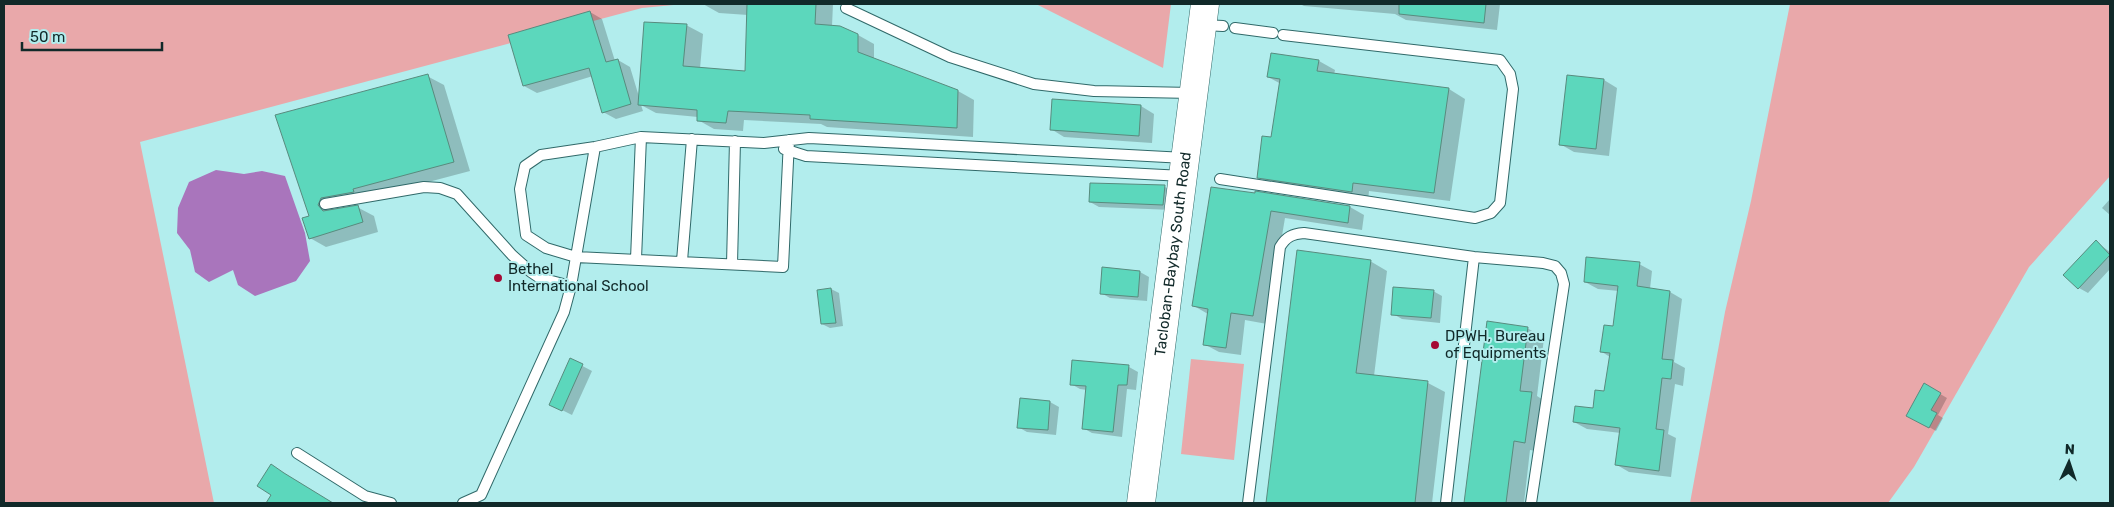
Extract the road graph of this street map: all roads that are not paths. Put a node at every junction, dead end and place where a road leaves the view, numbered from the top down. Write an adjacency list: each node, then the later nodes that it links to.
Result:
1 (846, 8): 4 (lane)
2 (1210, 19): 4 (main road, Tacloban-Baybay South Road)
3 (1235, 28): 11 (lane)
4 (1194, 93): 10 (main road, Tacloban-Baybay South Road)
5 (641, 137): 6 (lane); 9 (lane); 15 (lane)
6 (692, 139): 7 (lane); 16 (lane)
7 (735, 141): 8 (lane); 17 (lane)
8 (789, 145): 10 (lane); 10 (lane); 17 (lane)
9 (595, 147): 13 (lane); 13 (lane)
10 (1185, 167): 23 (main road, Tacloban-Baybay South Road)
11 (1220, 179)
12 (325, 204): 18 (lane)
13 (576, 257): 15 (lane); 18 (lane)
14 (1474, 257): 24 (lane); 25 (lane); 26 (lane)
15 (636, 258): 16 (lane)
16 (682, 261): 17 (lane)
17 (732, 264)
18 (571, 286): 20 (lane)
19 (297, 452): 21 (lane)
20 (481, 499): 22 (lane)
21 (391, 503)
22 (463, 503)
23 (1141, 503)
24 (1248, 503)
25 (1446, 503)
26 (1531, 503)

